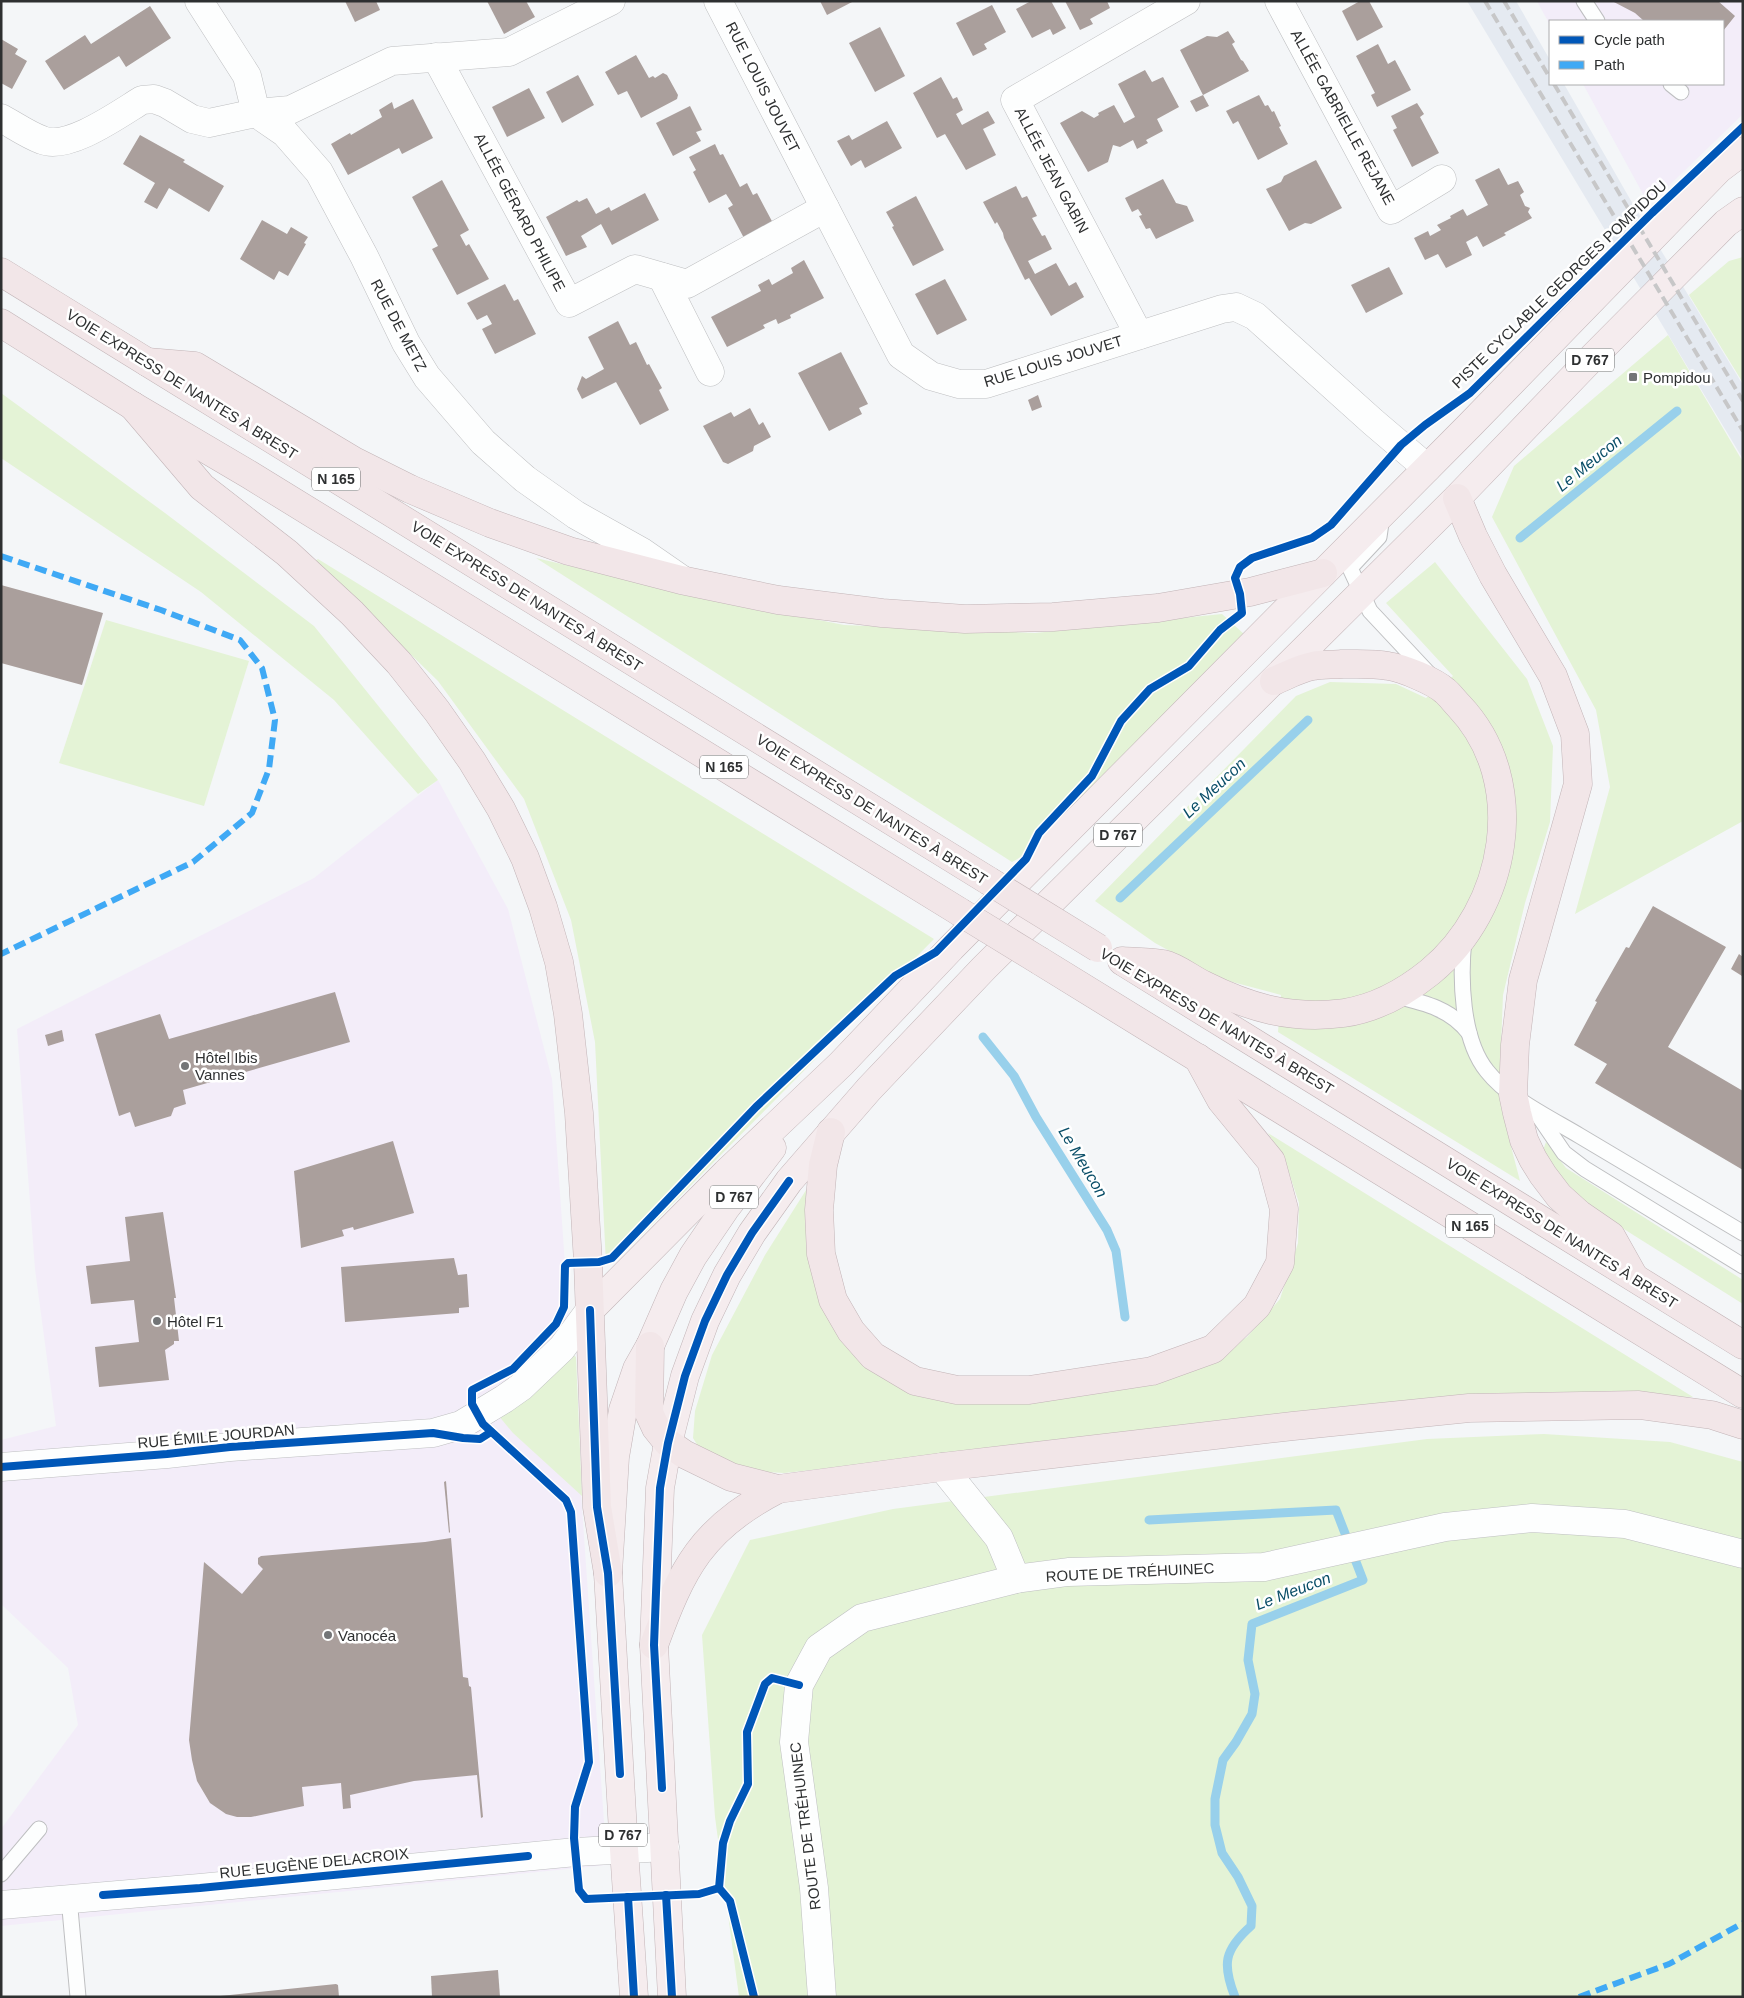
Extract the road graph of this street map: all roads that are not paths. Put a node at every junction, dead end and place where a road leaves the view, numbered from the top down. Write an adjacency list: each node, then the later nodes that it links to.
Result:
1 (199, 1): 10 (street)
2 (611, 1): 7 (street)
3 (718, 1): 14 (street, RUE LOUIS JOUVET)
4 (1186, 1): 19 (street, ALLÉE JEAN GABIN)
5 (1279, 1): 13 (street, ALLÉE GABRIELLE REJANE)
6 (1584, 1): 8 (lane)
7 (574, 9): 9 (street)
8 (1596, 20)
9 (436, 57): 10 (street); 17 (street, ALLÉE GÉRARD PHILIPE)
10 (256, 113): 11 (street); 27 (street, RUE DE METZ)
11 (1, 118)
12 (1743, 151): 23 (main road, D 767)
13 (1442, 179)
14 (825, 208): 17 (street, ALLÉE GÉRARD PHILIPE); 19 (street, RUE LOUIS JOUVET)
15 (1743, 211): 24 (main road, D 767)
16 (1, 272): 20 (highway, VOIE EXPRESS DE NANTES À BREST / N 165)
17 (662, 277): 21 (street)
18 (1, 323): 22 (highway, N 165)
19 (1139, 335): 23 (street, RUE LOUIS JOUVET)
20 (147, 362): 27 (highway); 32 (highway, VOIE EXPRESS DE NANTES À BREST / N 165, bridge)
21 (710, 372)
22 (133, 406): 35 (highway, N 165, bridge); 42 (highway)
23 (1427, 468): 25 (main road, D 767)
24 (1457, 498): 28 (main road, D 767); 37 (highway)
25 (1382, 514): 26 (main road, D 767); 28 (lane)
26 (1323, 572): 27 (highway); 36 (main road, D 767)
27 (681, 580)
28 (1362, 592): 29 (main road, D 767); 30 (lane)
29 (1274, 681): 30 (highway); 38 (main road, D 767)
30 (1443, 689): 31 (highway)
31 (1464, 937): 33 (highway); 34 (lane)
32 (1122, 961): 33 (highway); 41 (highway, VOIE EXPRESS DE NANTES À BREST / N 165)
33 (1396, 996): 34 (lane)
34 (1469, 1033): 37 (lane)
35 (1198, 1058): 38 (highway); 45 (highway, N 165)
36 (841, 1064): 42 (main road); 44 (main road, D 767)
37 (1523, 1100): 39 (lane); 40 (lane); 41 (highway)
38 (831, 1132): 47 (main road, D 767)
39 (1743, 1233)
40 (1743, 1266)
41 (1634, 1277): 43 (highway, VOIE EXPRESS DE NANTES À BREST / N 165)
42 (590, 1310): 48 (street, RUE ÉMILE JOURDAN); 52 (highway)
43 (1743, 1344)
44 (650, 1346): 47 (highway); 52 (main road, D 767)
45 (1743, 1394)
46 (1743, 1425): 49 (highway)
47 (668, 1443): 50 (highway); 54 (main road, D 767)
48 (1, 1467)
49 (942, 1467): 50 (highway); 53 (street)
50 (778, 1489): 54 (highway)
51 (1743, 1554): 53 (street, ROUTE DE TRÉHUINEC)
52 (608, 1573): 57 (main road, D 767)
53 (1016, 1579): 64 (street, ROUTE DE TRÉHUINEC)
54 (654, 1645): 56 (main road, D 767)
55 (39, 1829): 58 (lane)
56 (665, 1846): 57 (street, RUE EUGÈNE DELACROIX); 63 (main road, D 767)
57 (624, 1849): 59 (street, RUE EUGÈNE DELACROIX); 62 (main road, D 767)
58 (1, 1874)
59 (70, 1898): 60 (street, RUE EUGÈNE DELACROIX); 61 (lane)
60 (1, 1905)
61 (78, 1997)
62 (634, 1997)
63 (672, 1997)
64 (822, 1997)

